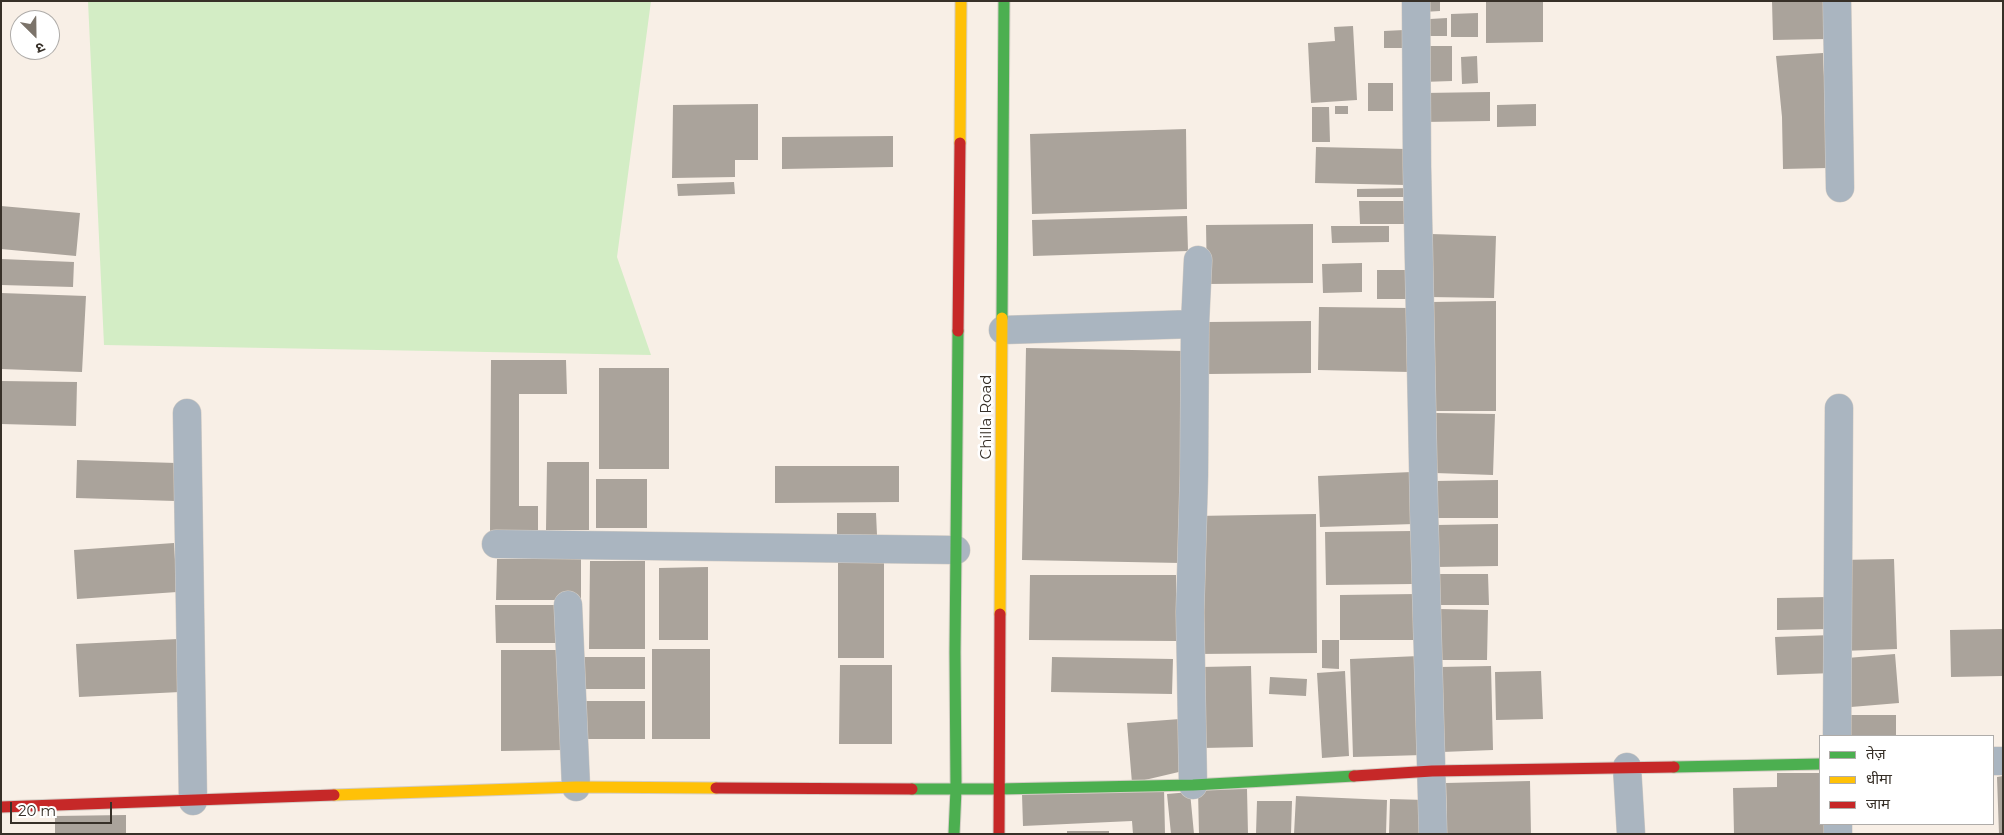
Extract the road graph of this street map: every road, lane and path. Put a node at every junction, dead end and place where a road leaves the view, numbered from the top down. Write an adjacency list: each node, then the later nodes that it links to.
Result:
1 (961, 1): 12 (street)
2 (1004, 1): 8 (street, Chilla Road)
3 (1416, 1): 17 (street)
4 (1837, 1): 5 (street)
5 (1840, 188)
6 (1198, 260): 7 (street)
7 (1194, 324): 8 (street); 18 (street)
8 (1002, 330): 21 (street, Chilla Road)
9 (1839, 408): 14 (street)
10 (187, 413): 22 (street)
11 (496, 544): 12 (street)
12 (956, 550): 20 (street)
13 (568, 605): 19 (street)
14 (1837, 735)
15 (1819, 764): 16 (street)
16 (1627, 768): 17 (street); 27 (street)
17 (1432, 771): 18 (street); 26 (street)
18 (1193, 785): 21 (street)
19 (576, 787): 20 (street); 22 (street)
20 (956, 788): 21 (street); 24 (street)
21 (999, 789): 25 (street, Chilla Road)
22 (193, 801): 23 (street)
23 (1, 807)
24 (954, 834)
25 (999, 834)
26 (1433, 834)
27 (1631, 834)

